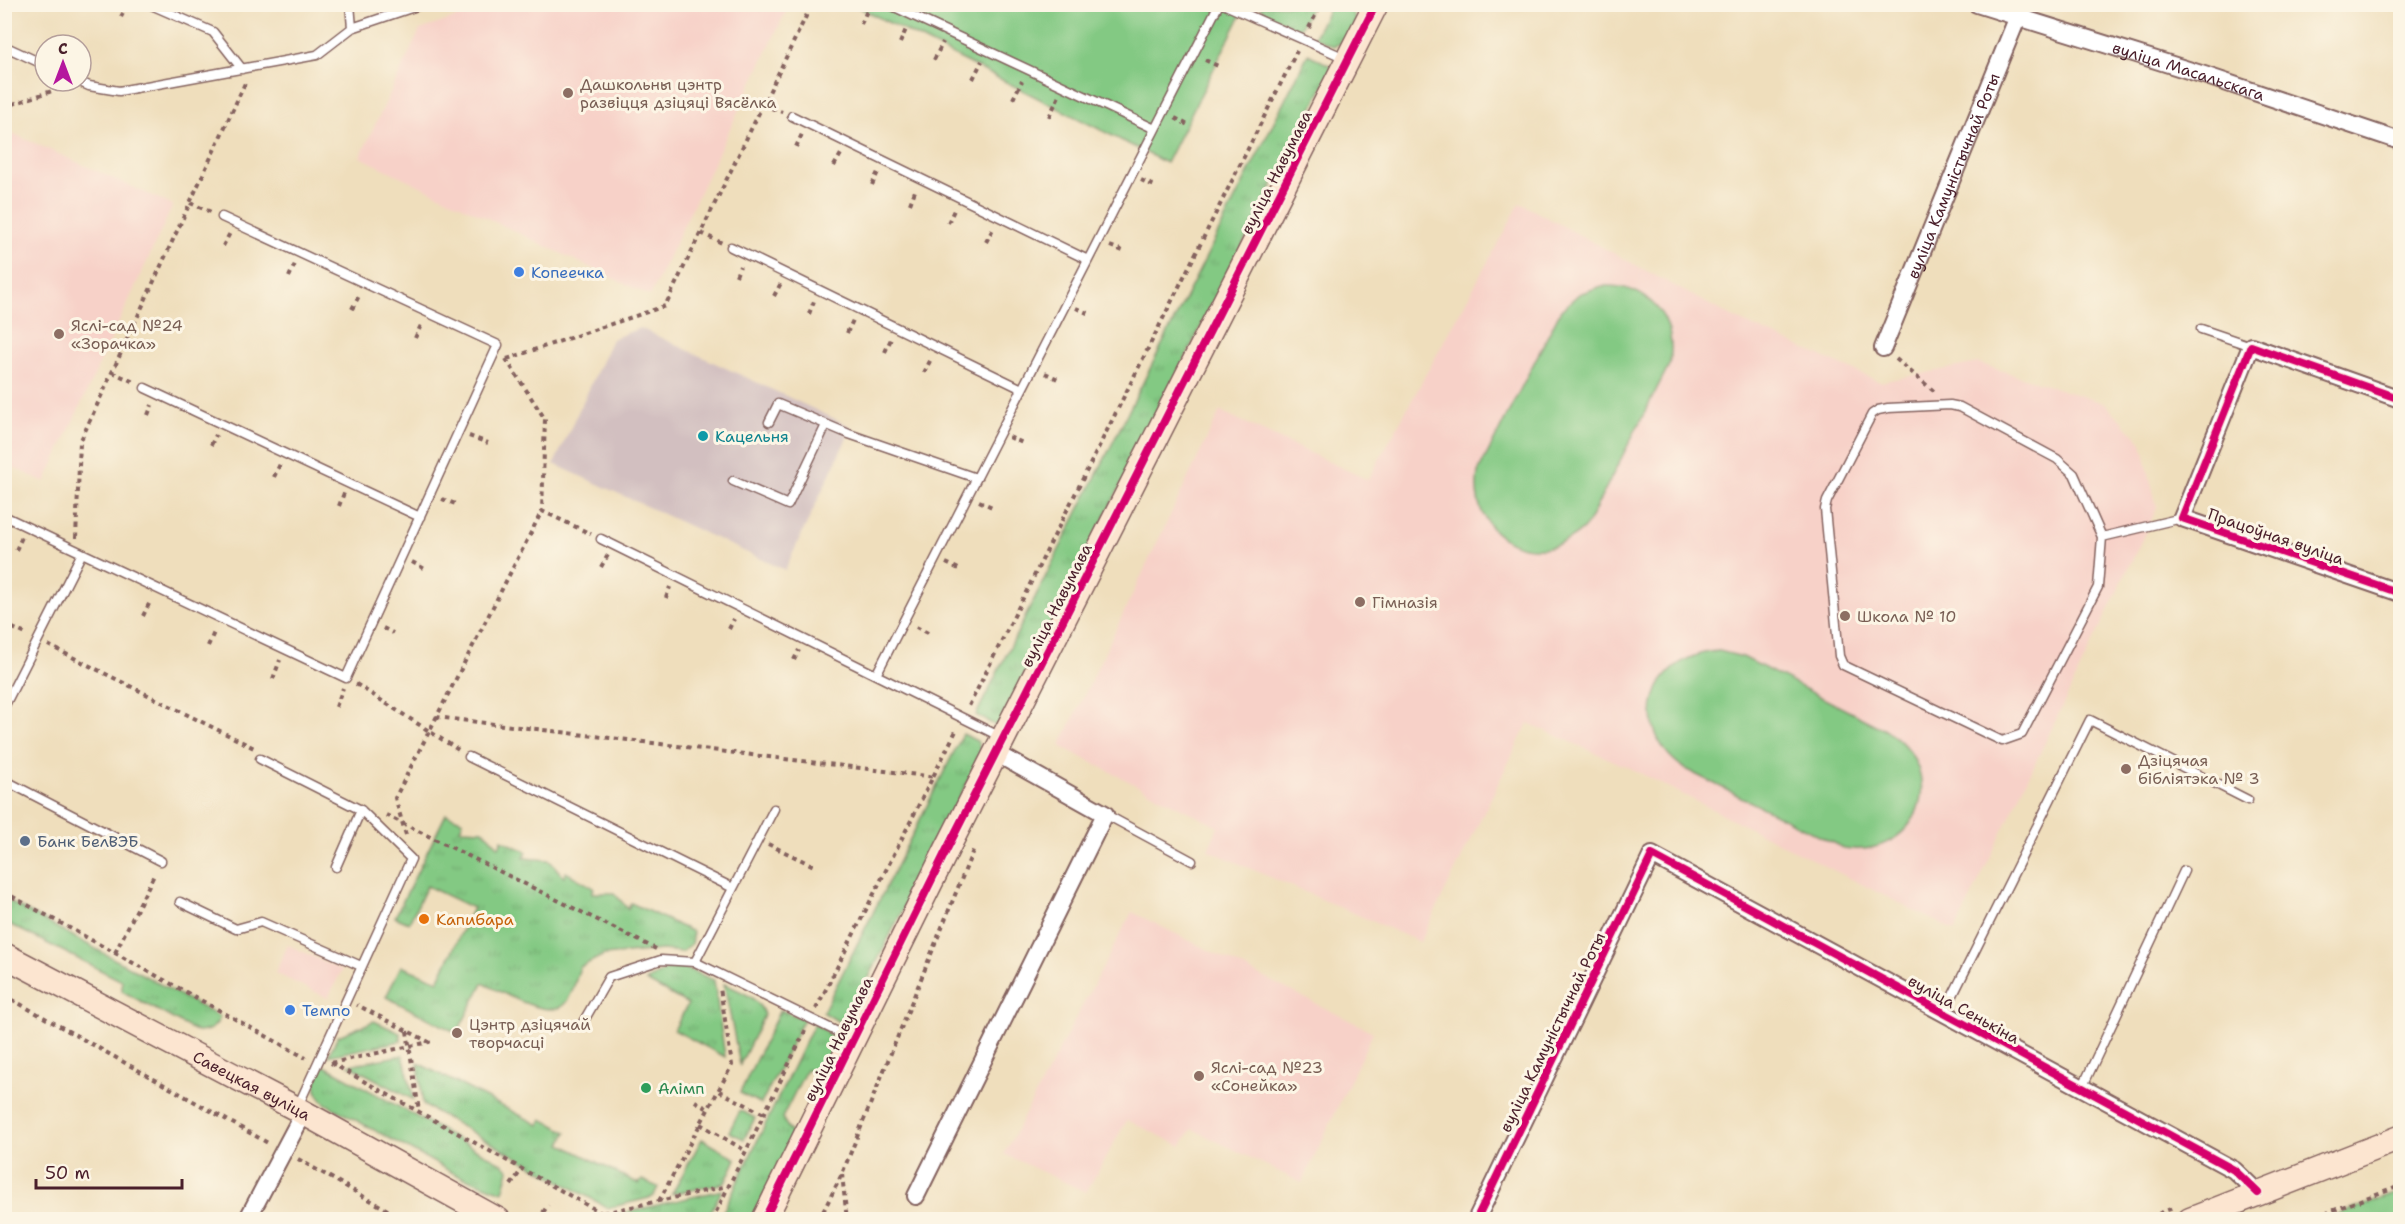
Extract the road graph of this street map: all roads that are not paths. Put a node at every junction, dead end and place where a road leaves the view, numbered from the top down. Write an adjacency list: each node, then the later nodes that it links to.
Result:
1 (150, 4): 13 (lane)
2 (350, 4): 9 (lane)
3 (423, 4): 9 (lane)
4 (888, 4): 16 (lane)
5 (1221, 4): 12 (lane); 16 (lane)
6 (1376, 4): 12 (street, вуліца Навумава)
7 (1977, 4): 8 (street, вуліца Масальскага)
8 (2021, 11): 17 (street, вуліца Масальскага); 23 (street, вуліца Камуністычнай Роты)
9 (352, 28): 13 (lane)
10 (4, 46): 11 (lane)
11 (33, 59)
12 (1348, 60): 41 (street, вуліца Навумава)
13 (242, 69): 14 (lane)
14 (93, 87)
15 (792, 116): 20 (lane)
16 (1155, 129): 20 (lane)
17 (2400, 141)
18 (222, 217): 32 (lane)
19 (731, 247): 25 (lane)
20 (1088, 260): 25 (lane)
21 (2201, 329): 22 (lane)
22 (2251, 346): 26 (street); 33 (street, Працоўная вуліца)
23 (1883, 348)
24 (145, 388): 32 (lane)
25 (1022, 388): 29 (lane)
26 (2400, 399)
27 (769, 422): 28 (lane)
28 (826, 424): 29 (lane); 30 (lane)
29 (976, 478): 38 (lane)
30 (733, 481)
31 (4, 516): 36 (lane)
32 (420, 517): 36 (lane)
33 (2182, 518): 34 (lane); 37 (street, Працоўная вуліца)
34 (2102, 537): 34 (lane)
35 (601, 538): 38 (lane)
36 (79, 551): 39 (lane)
37 (2400, 593)
38 (876, 675): 41 (lane)
39 (7, 696): 40 (lane)
40 (4, 706)
41 (1000, 746): 48 (street); 61 (street, вуліца Навумава)
42 (469, 757): 54 (lane)
43 (260, 759): 47 (lane)
44 (4, 780): 50 (lane)
45 (2248, 800): 59 (lane)
46 (774, 809): 54 (lane)
47 (360, 810): 52 (lane); 58 (lane)
48 (1105, 814): 51 (lane); 66 (street)
49 (1652, 855): 59 (street, вуліца Сенькіна); 70 (street, вуліца Камуністычнай Роты)
50 (161, 861)
51 (1192, 861)
52 (336, 867)
53 (2184, 871): 62 (lane)
54 (733, 888): 57 (lane)
55 (180, 902): 58 (lane)
56 (4, 955): 63 (street, Савецкая вуліца)
57 (695, 962): 60 (lane); 61 (lane)
58 (361, 966): 63 (lane)
59 (1944, 1013): 62 (street, вуліца Сенькіна)
60 (582, 1024)
61 (853, 1040): 69 (street, вуліца Навумава)
62 (2082, 1088): 65 (street, вуліца Сенькіна)
63 (300, 1112): 67 (street); 68 (street, Савецкая вуліца)
64 (2400, 1138): 65 (street)
65 (2258, 1193): 71 (street)
66 (916, 1196)
67 (247, 1220)
68 (498, 1220)
69 (764, 1220)
70 (1476, 1220)
71 (2190, 1220)

